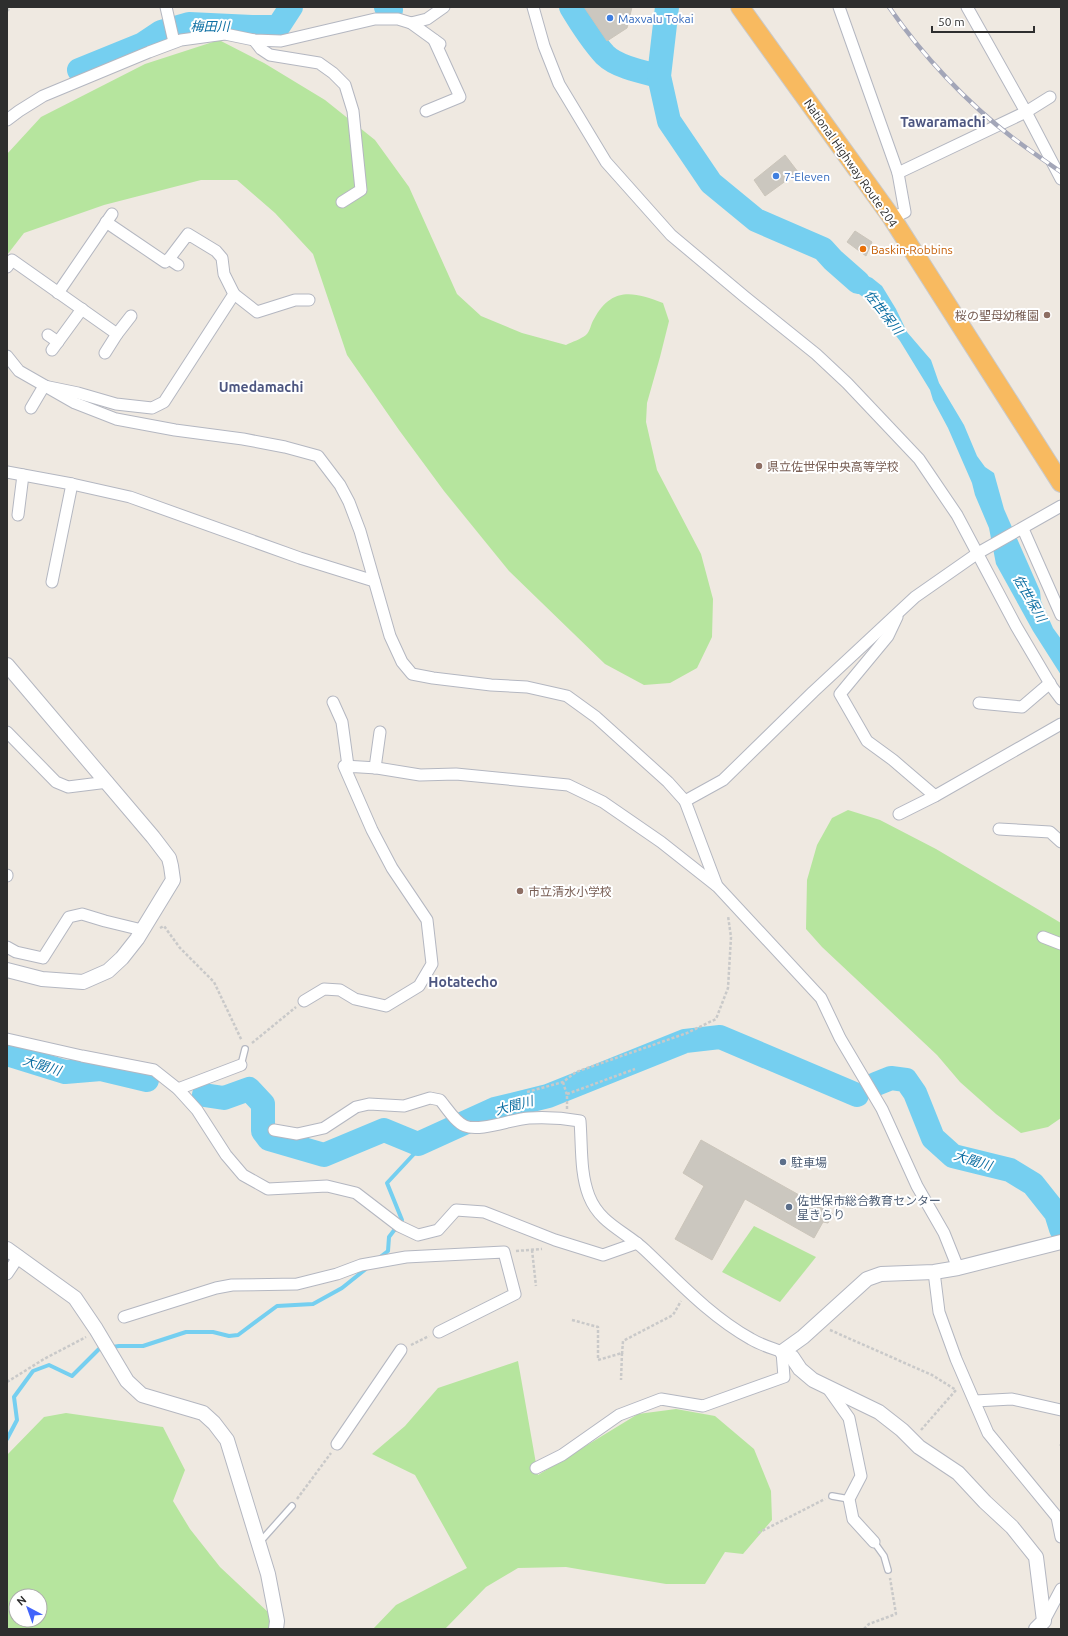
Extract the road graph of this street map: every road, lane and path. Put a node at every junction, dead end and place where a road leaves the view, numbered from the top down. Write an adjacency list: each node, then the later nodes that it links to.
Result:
1 (11, 7): 8 (path)
2 (166, 7): 12 (street)
3 (444, 7): 9 (street)
4 (533, 7): 41 (street)
5 (740, 7): 21 (highway, National Highway Route 204)
6 (839, 7): 18 (street)
7 (968, 7): 16 (street)
8 (7, 11)
9 (411, 23): 10 (street); 11 (street)
10 (254, 40): 12 (street); 20 (street)
11 (434, 40): 13 (street); 15 (street)
12 (174, 42): 17 (street)
13 (446, 48)
14 (1050, 97): 16 (street)
15 (426, 111)
16 (1026, 112): 18 (street); 19 (street)
17 (7, 120)
18 (898, 173): 21 (street)
19 (1061, 179)
20 (342, 202)
21 (892, 218): 36 (highway, National Highway Route 204)
22 (7, 267): 23 (street)
23 (58, 293): 24 (street); 26 (street)
24 (234, 294): 25 (street); 32 (street)
25 (309, 300)
26 (82, 309): 28 (street); 29 (street)
27 (131, 316): 29 (street)
28 (48, 334)
29 (117, 334): 30 (street)
30 (105, 353)
31 (8, 361): 32 (street)
32 (44, 386): 33 (street); 42 (street)
33 (31, 408)
34 (7, 472): 35 (street)
35 (23, 475): 37 (street); 39 (street)
36 (1061, 483)
37 (72, 484): 42 (street); 43 (street)
38 (1061, 506): 40 (street)
39 (18, 515)
40 (1019, 531): 41 (street); 45 (street)
41 (978, 553): 44 (street); 47 (street)
42 (374, 581): 58 (street)
43 (52, 582)
44 (900, 611): 57 (street); 58 (street)
45 (1061, 615)
46 (7, 665): 56 (street)
47 (1050, 683): 48 (street); 50 (street)
48 (1061, 699)
49 (333, 702): 54 (street)
50 (979, 703)
51 (1061, 724): 57 (street)
52 (7, 732): 56 (street)
53 (380, 732): 55 (street)
54 (348, 766): 55 (street); 69 (street)
55 (375, 768): 62 (street)
56 (108, 782): 64 (street)
57 (935, 796): 59 (street)
58 (685, 801): 62 (street)
59 (899, 814)
60 (999, 829): 61 (street)
61 (1061, 842)
62 (718, 888): 63 (street)
63 (728, 898): 74 (path); 84 (street)
64 (140, 934): 67 (street); 68 (street); 71 (path)
65 (1043, 937): 66 (street)
66 (1061, 944)
67 (7, 947)
68 (7, 970)
69 (304, 1001): 71 (path)
70 (7, 1039): 75 (street)
71 (245, 1049): 72 (lane)
72 (241, 1064): 75 (street)
73 (635, 1069): 78 (path)
74 (563, 1082): 76 (path); 77 (path)
75 (178, 1089): 81 (street)
76 (527, 1092)
77 (566, 1093)
78 (568, 1119): 79 (street); 81 (street)
79 (274, 1130)
80 (1061, 1242): 84 (street)
81 (637, 1243): 88 (street)
82 (532, 1250): 87 (path)
83 (13, 1253): 86 (street); 92 (street)
84 (958, 1268): 85 (street)
85 (934, 1272): 95 (street); 102 (street)
86 (7, 1274)
87 (536, 1286)
88 (686, 1291): 95 (street); 96 (path)
89 (124, 1317): 93 (street)
90 (572, 1320): 96 (path)
91 (827, 1328): 101 (path)
92 (96, 1329): 99 (path); 113 (street)
93 (439, 1332): 94 (path)
94 (401, 1350): 105 (street)
95 (782, 1352): 100 (street); 106 (street)
96 (622, 1353): 97 (path); 98 (path)
97 (622, 1358)
98 (621, 1380)
99 (7, 1382)
100 (826, 1386): 104 (street); 108 (street)
101 (956, 1390): 102 (path); 104 (path)
102 (975, 1401): 103 (street); 111 (street)
103 (1061, 1410)
104 (912, 1441): 116 (street)
105 (337, 1444): 109 (path)
106 (536, 1468)
107 (832, 1496): 108 (lane); 110 (path)
108 (849, 1499): 112 (street)
109 (292, 1506): 113 (lane)
110 (758, 1533)
111 (1061, 1537)
112 (874, 1542): 114 (lane)
113 (259, 1544): 117 (street)
114 (888, 1570): 118 (path)
115 (1061, 1589): 116 (street)
116 (1040, 1625)
117 (276, 1629)
118 (864, 1629)

